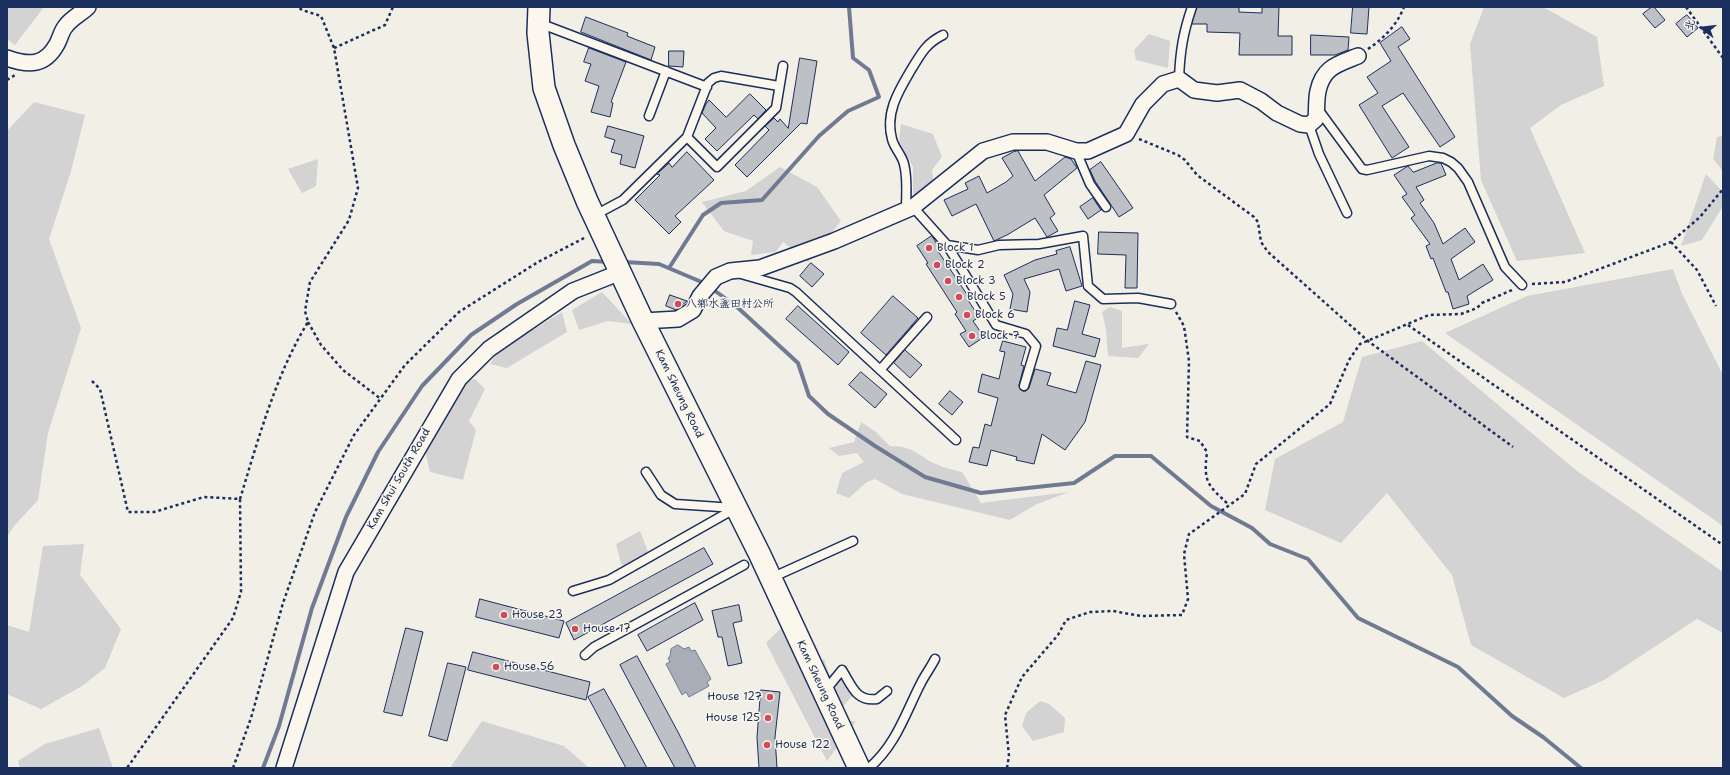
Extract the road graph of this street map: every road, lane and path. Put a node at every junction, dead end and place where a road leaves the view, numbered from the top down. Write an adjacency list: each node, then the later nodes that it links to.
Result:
1 (88, 7): 11 (street)
2 (298, 7): 9 (path)
3 (392, 7): 9 (path)
4 (1192, 7): 15 (lane)
5 (1686, 7): 12 (path)
6 (1403, 8): 10 (path)
7 (538, 15): 14 (lane); 28 (main road, Kam Sheung Road)
8 (943, 35): 26 (lane)
9 (334, 48): 38 (path)
10 (1358, 56): 18 (street)
11 (7, 58)
12 (1723, 58)
13 (783, 66): 16 (lane)
14 (666, 71): 17 (lane); 19 (lane)
15 (1179, 79): 20 (street); 21 (street)
16 (779, 86): 17 (lane); 22 (lane)
17 (707, 87): 22 (lane)
18 (1318, 109): 20 (street); 33 (lane)
19 (649, 116)
20 (1309, 124): 27 (lane)
21 (1126, 134): 23 (street); 40 (path)
22 (687, 137): 28 (lane)
23 (1076, 151): 25 (lane); 26 (street)
24 (1723, 189): 29 (path)
25 (1106, 207)
26 (910, 208): 30 (lane); 32 (street)
27 (1347, 214)
28 (597, 223): 31 (main road, Kam Sheung Road); 44 (path)
29 (1671, 242): 33 (path); 35 (path)
30 (947, 245): 34 (lane); 43 (lane)
31 (620, 270): 37 (main road, Kam Sheung Road); 62 (street, Kam Shui South Road)
32 (730, 271): 37 (street); 41 (lane)
33 (1522, 285): 39 (path)
34 (1171, 304): 49 (path)
35 (1716, 306)
36 (927, 317): 41 (lane)
37 (643, 321): 50 (main road, Kam Sheung Road)
38 (308, 322): 44 (path); 48 (path)
39 (1408, 324): 40 (path); 52 (path)
40 (1368, 341): 46 (path); 49 (path)
41 (880, 370): 45 (lane)
42 (92, 381): 48 (path)
43 (1024, 386)
44 (380, 399): 61 (path)
45 (956, 440)
46 (1513, 447)
47 (646, 472): 50 (lane)
48 (240, 499): 60 (path)
49 (1229, 506): 65 (path)
50 (736, 508): 54 (main road, Kam Sheung Road); 55 (lane)
51 (853, 541): 54 (lane)
52 (1723, 545)
53 (744, 565): 56 (lane)
54 (770, 578): 59 (main road, Kam Sheung Road)
55 (573, 591)
56 (585, 655)
57 (935, 659): 64 (lane)
58 (887, 690): 59 (lane)
59 (824, 693): 63 (main road, Kam Sheung Road)
60 (127, 768)
61 (233, 768)
62 (284, 768)
63 (859, 768)
64 (869, 768)
65 (1007, 768)

